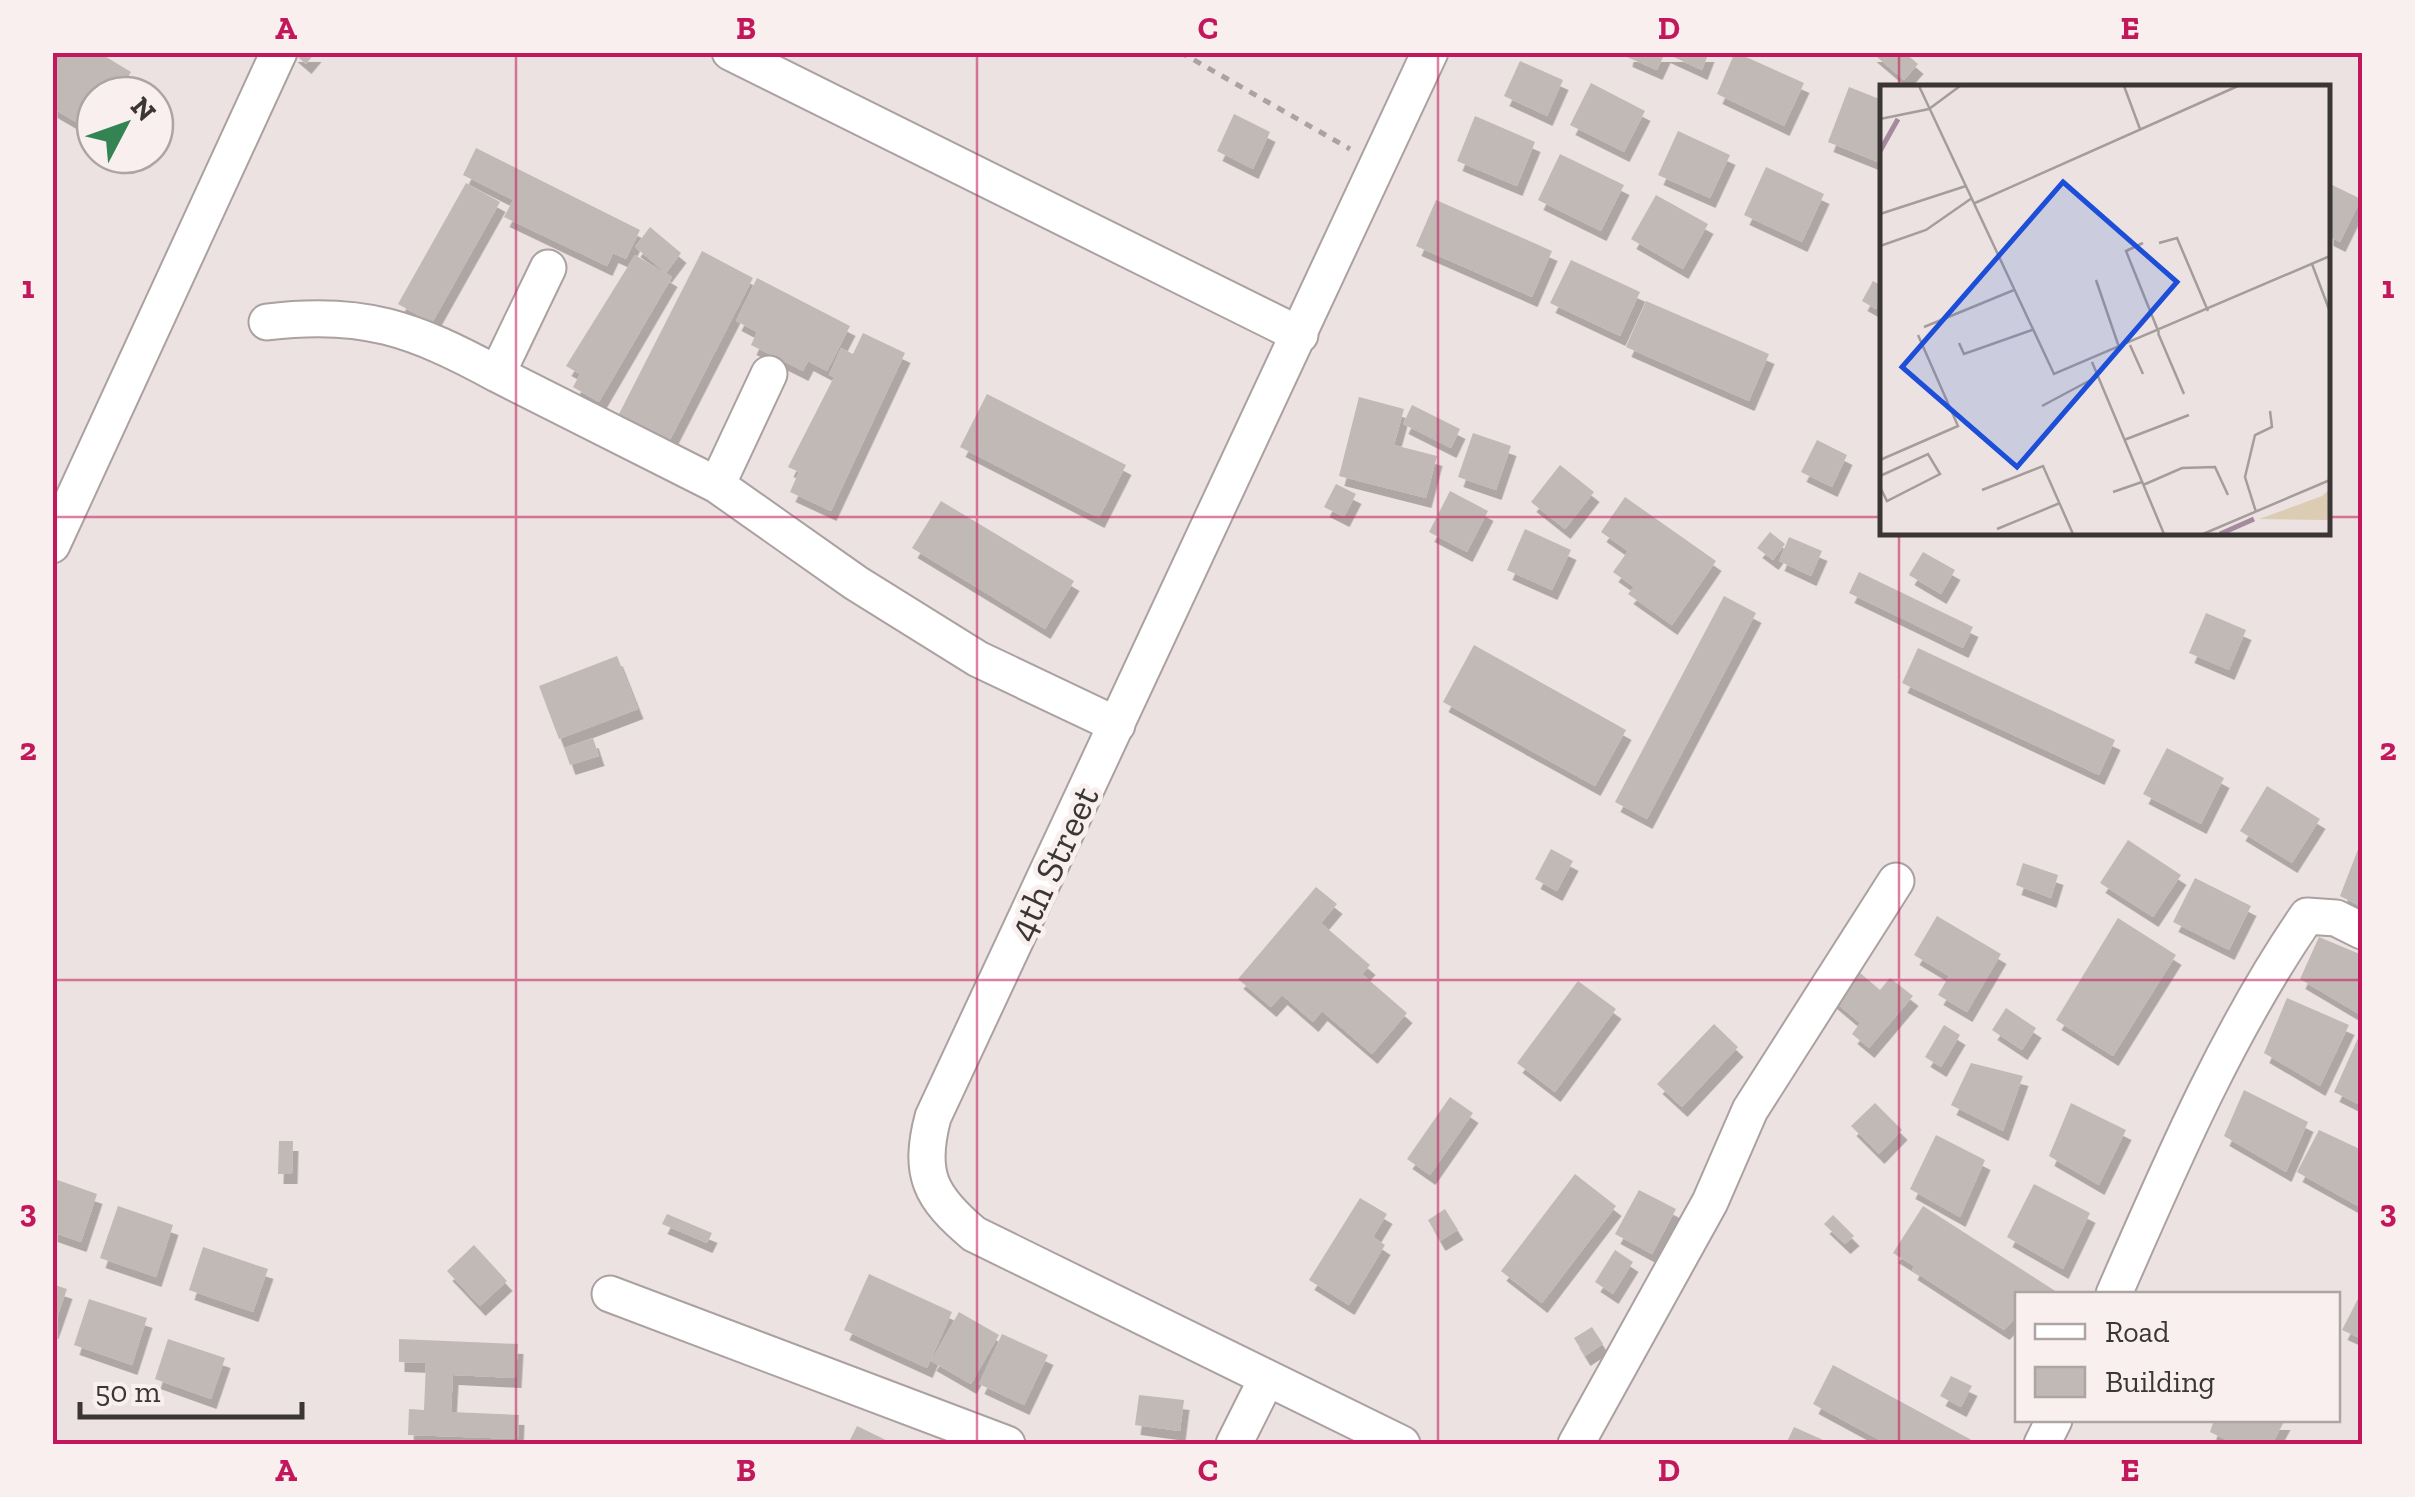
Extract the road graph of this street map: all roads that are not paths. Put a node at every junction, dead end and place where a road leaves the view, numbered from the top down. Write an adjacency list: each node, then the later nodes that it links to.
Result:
1 (279, 52): 10 (street)
2 (730, 52): 6 (street)
3 (1430, 52): 6 (street, 4th Street)
4 (548, 268): 7 (street)
5 (267, 322): 7 (street)
6 (1300, 335): 11 (street, 4th Street)
7 (497, 374): 9 (street)
8 (770, 374): 9 (street)
9 (718, 485): 11 (street)
10 (52, 546)
11 (1117, 725): 16 (street, 4th Street)
12 (1896, 880): 20 (street)
13 (2362, 931): 14 (street)
14 (2115, 1292)
15 (610, 1294): 17 (street)
16 (1266, 1380): 18 (street); 19 (street, 4th Street)
17 (1007, 1444)
18 (1234, 1444)
19 (1402, 1444)
20 (1576, 1444)

